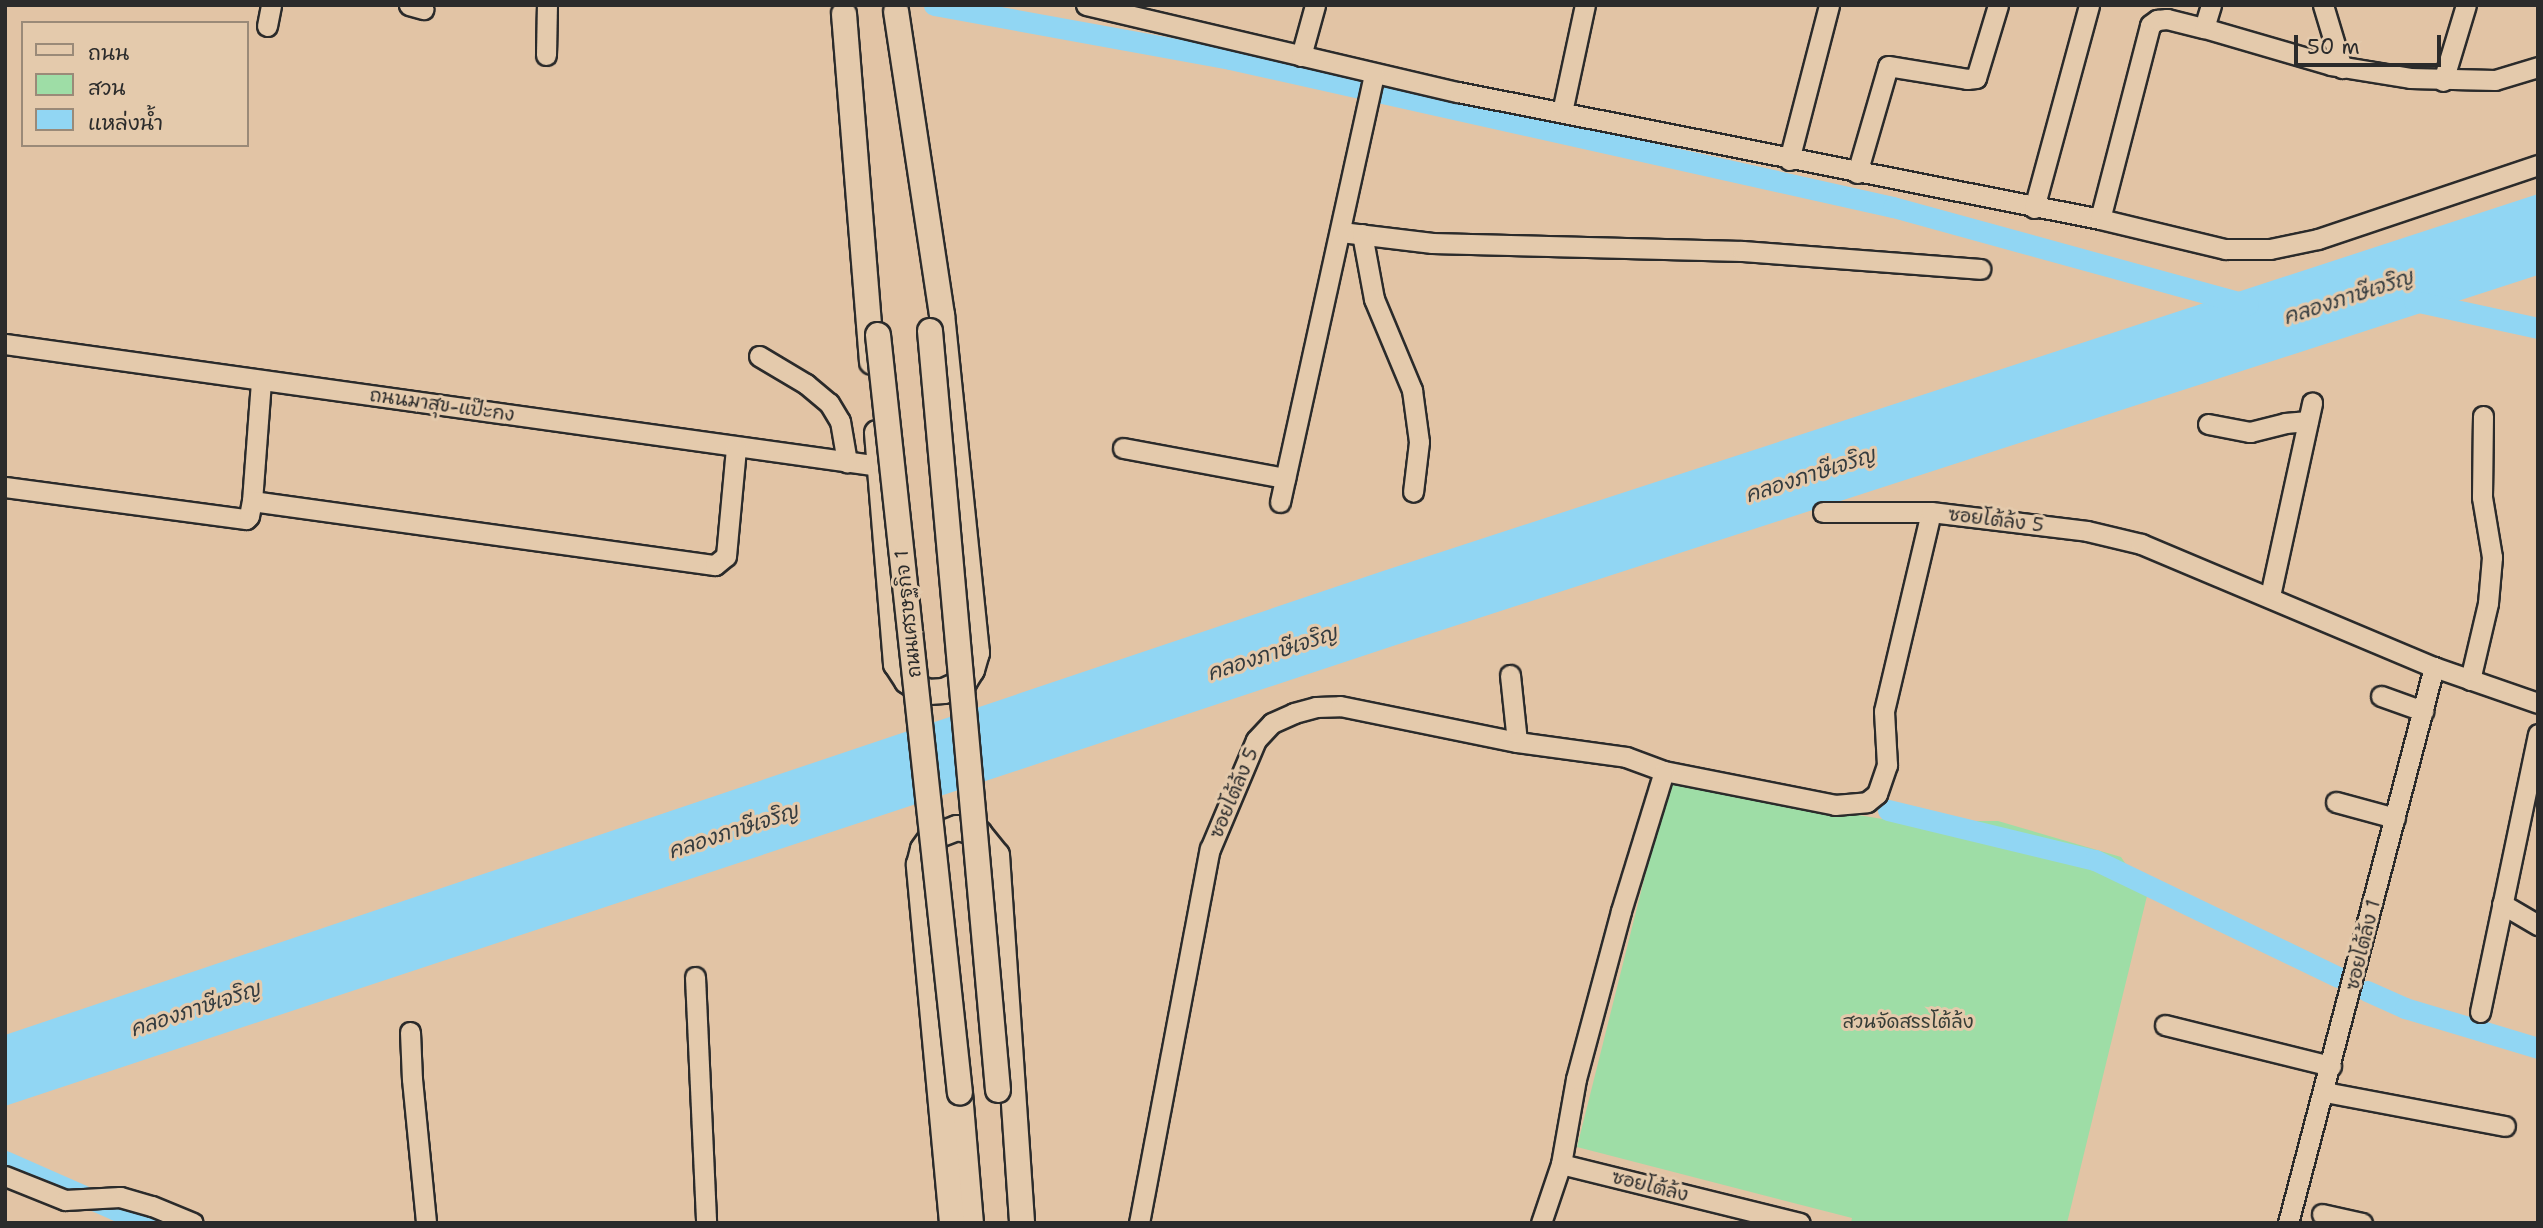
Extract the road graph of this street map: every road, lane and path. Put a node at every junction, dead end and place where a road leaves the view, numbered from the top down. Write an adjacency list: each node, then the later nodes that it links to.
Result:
1 (271, 5): 14 (street)
2 (547, 5): 16 (street)
3 (1086, 5): 17 (street)
4 (1315, 5): 17 (street)
5 (1584, 5): 22 (street)
6 (1829, 5): 23 (street)
7 (1998, 5): 25 (street)
8 (2089, 5): 26 (street)
9 (2211, 5): 15 (street)
10 (2323, 5): 19 (street)
11 (2466, 5): 21 (street)
12 (896, 8): 39 (main road); 76 (main road, bridge)
13 (844, 10): 39 (main road); 75 (main road, ถนนเศรษฐกิจ 1, bridge)
14 (267, 26)
15 (2204, 29): 19 (street); 27 (street)
16 (546, 55)
17 (1301, 56): 20 (street)
18 (2538, 67): 21 (street)
19 (2342, 68): 21 (street)
20 (1374, 74): 22 (street); 28 (street)
21 (2443, 81)
22 (1562, 111): 23 (street)
23 (1789, 160): 25 (street)
24 (2538, 164): 27 (street)
25 (1857, 173): 26 (street)
26 (2034, 208): 27 (street)
27 (2100, 219)
28 (1341, 232): 29 (street); 40 (street)
29 (1362, 234): 30 (street); 42 (street)
30 (1980, 269)
31 (5, 344): 33 (street, ถนนมาสุข-แป๊ะกง)
32 (759, 356): 38 (street)
33 (261, 380): 36 (street, ถนนมาสุข-แป๊ะกง); 43 (street)
34 (2483, 416): 50 (street)
35 (2208, 424): 47 (street)
36 (736, 447): 38 (street, ถนนมาสุข-แป๊ะกง); 43 (street)
37 (1123, 447): 40 (street)
38 (847, 462): 39 (street, ถนนมาสุข-แป๊ะกง)
39 (880, 466)
40 (1285, 478): 44 (street)
41 (5, 487): 43 (street)
42 (1413, 492)
43 (252, 501)
44 (1280, 502)
45 (1823, 512): 46 (street)
46 (1931, 512): 47 (street, ซอยโต้ล้ง 5); 56 (street, ซอยโต้ล้ง 5)
47 (2270, 596): 48 (street, ซอยโต้ล้ง 5)
48 (2434, 667): 50 (street, ซอยโต้ล้ง 5); 53 (street, ซอยโต้ล้ง 1)
49 (1510, 675): 55 (street)
50 (2470, 680): 52 (street, ซอยโต้ล้ง 5)
51 (2381, 696): 53 (street)
52 (2538, 703)
53 (2423, 710): 58 (street, ซอยโต้ล้ง 1)
54 (2538, 734): 59 (street)
55 (1517, 741): 56 (street, ซอยโต้ล้ง 5); 78 (street, ซอยโต้ล้ง 5)
56 (1664, 771): 68 (street)
57 (2336, 802): 58 (street)
58 (2395, 818): 65 (street, ซอยโต้ล้ง 1)
59 (2502, 904): 60 (street); 62 (street)
60 (2538, 925)
61 (695, 977): 73 (street)
62 (2480, 1012)
63 (2165, 1025): 65 (street)
64 (410, 1032): 72 (street)
65 (2332, 1066): 66 (street, ซอยโต้ล้ง 1)
66 (2325, 1092): 67 (street); 81 (street, ซอยโต้ล้ง 1)
67 (2505, 1126)
68 (1561, 1164): 79 (street); 80 (street, ซอยโต้ล้ง)
69 (5, 1176): 71 (street)
70 (2322, 1214): 82 (street)
71 (193, 1223)
72 (426, 1223)
73 (706, 1223)
74 (952, 1223): 77 (main road)
75 (971, 1223)
76 (1008, 1223)
77 (1022, 1223)
78 (1139, 1223)
79 (1541, 1223)
80 (1800, 1223)
81 (2288, 1223)
82 (2362, 1223)

